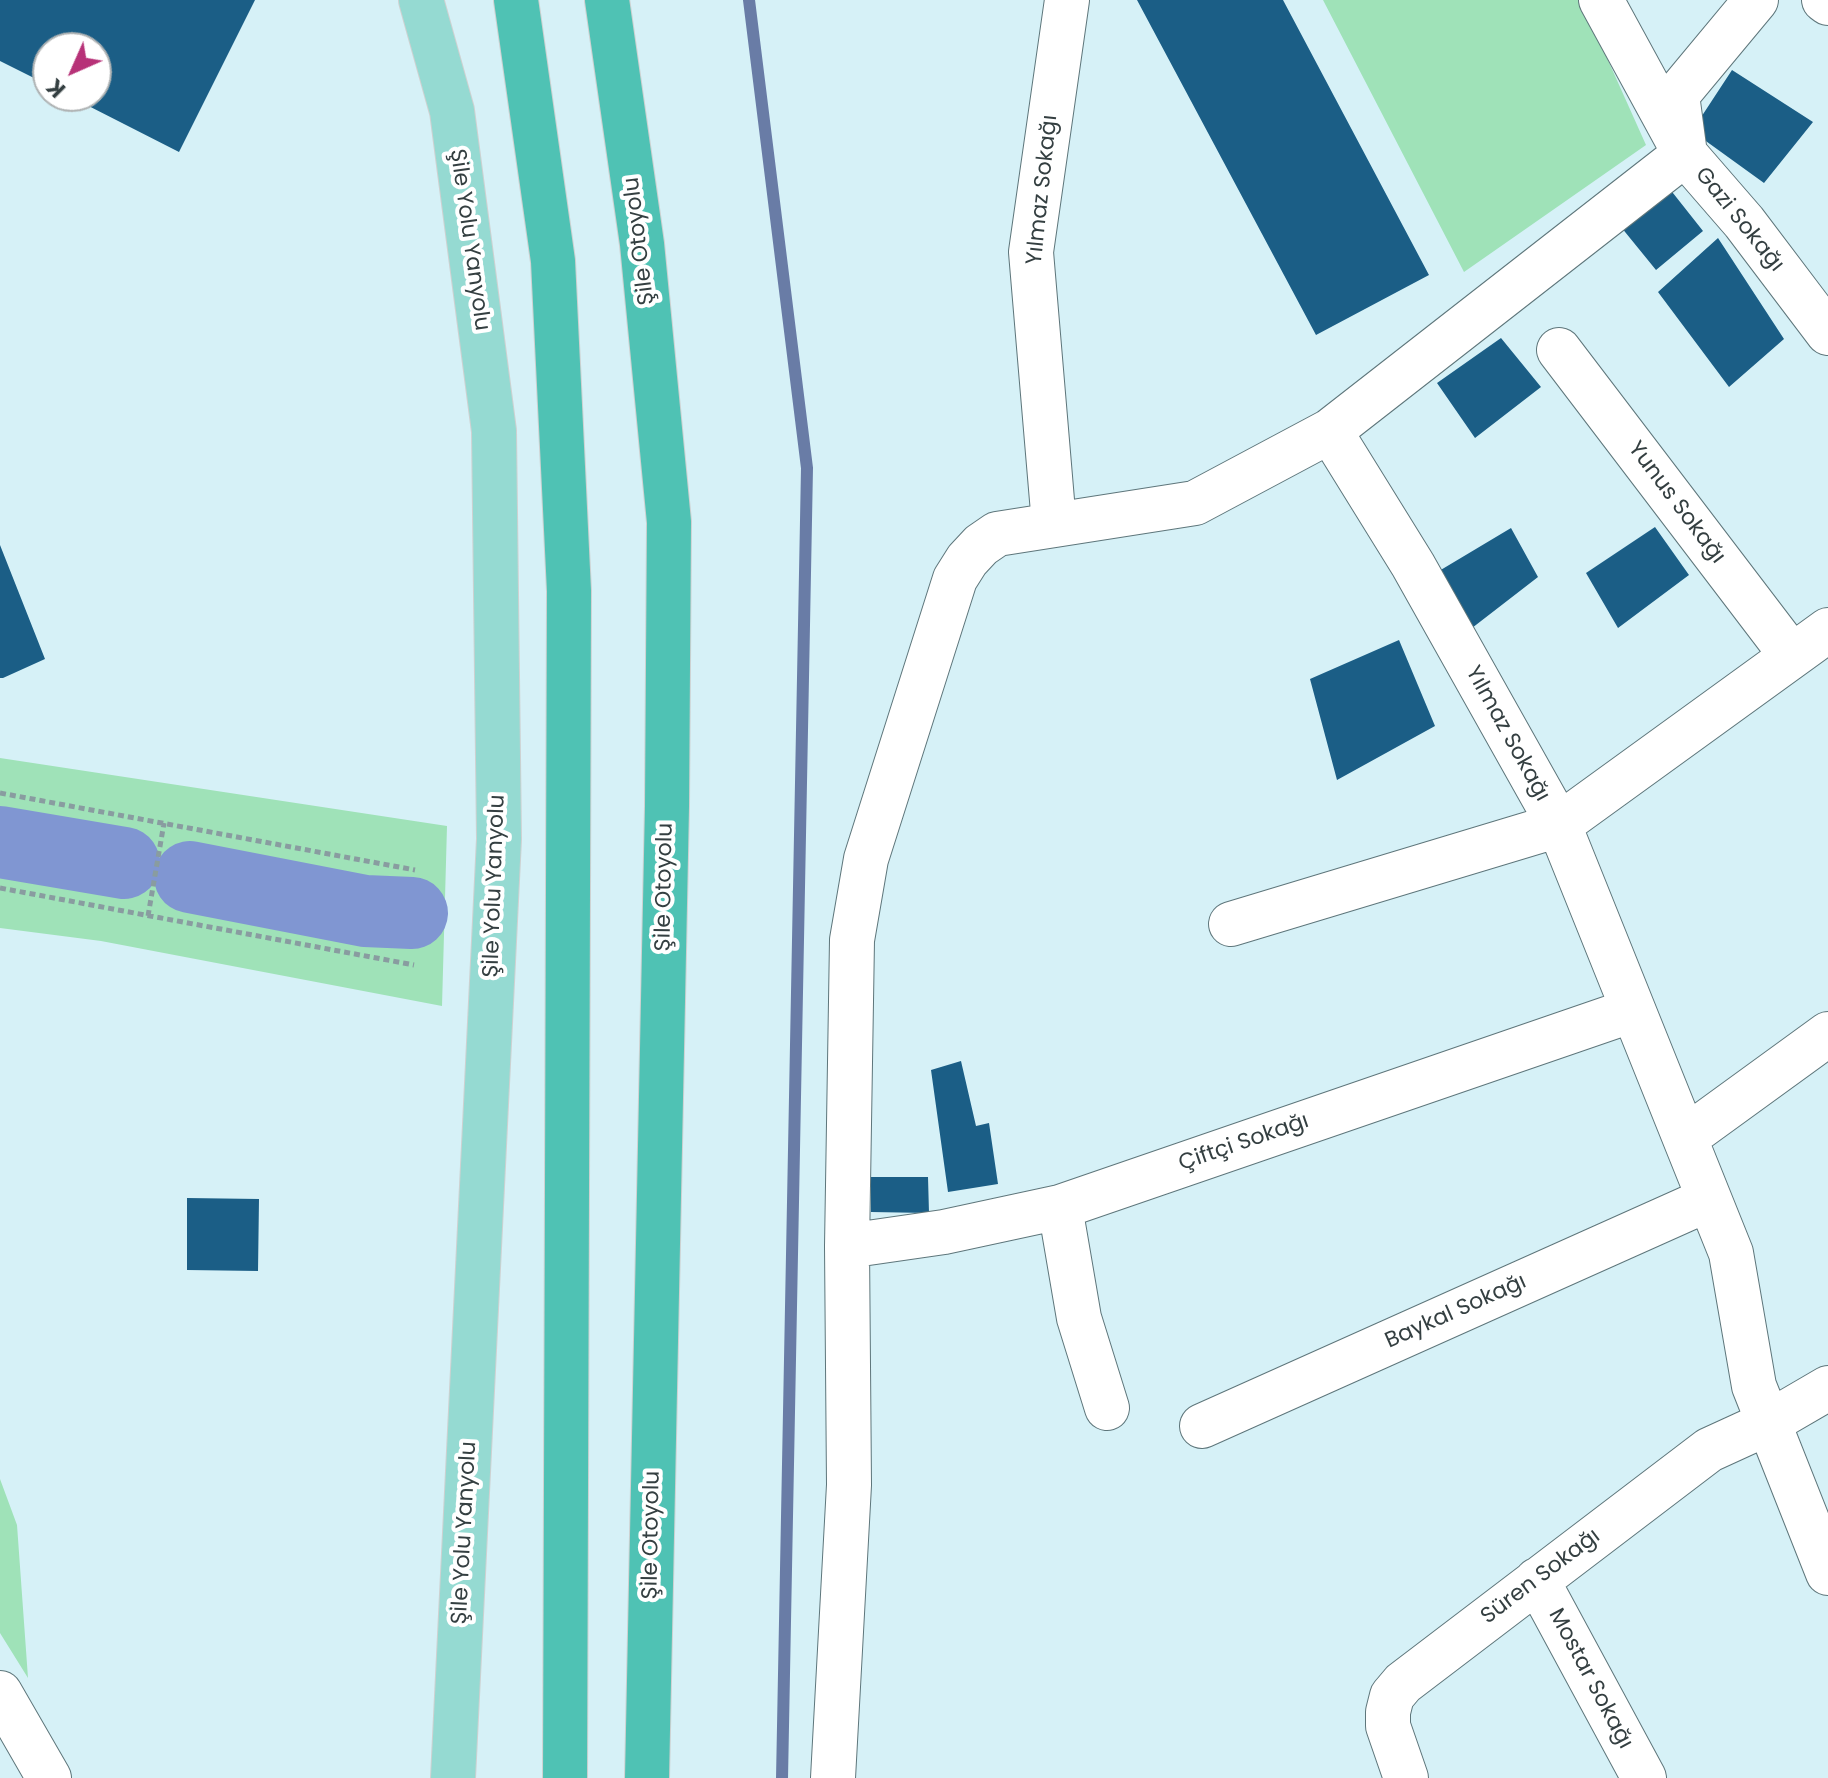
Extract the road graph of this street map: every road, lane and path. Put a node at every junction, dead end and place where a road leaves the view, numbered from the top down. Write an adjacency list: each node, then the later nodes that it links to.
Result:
1 (421, 0): 36 (main road, Şile Yolu Yanyolu)
2 (516, 0): 37 (highway)
3 (607, 0): 38 (highway, Şile Otoyolu)
4 (1067, 0): 11 (street, Yılmaz Sokağı)
5 (1601, 0): 7 (street)
6 (1756, 0): 7 (street, Gazi Sokağı)
7 (1685, 154): 8 (street, Gazi Sokağı); 10 (street)
8 (1828, 333)
9 (1559, 350): 13 (street, Yunus Sokağı)
10 (1330, 431): 11 (street); 16 (street, Yılmaz Sokağı)
11 (1054, 524): 27 (street)
12 (1828, 630): 13 (street)
13 (1792, 656): 16 (street)
14 (0, 793): 15 (path)
15 (164, 823): 17 (path); 19 (path)
16 (1559, 825): 20 (street, Yılmaz Sokağı); 22 (street)
17 (415, 870)
18 (0, 888): 19 (path)
19 (148, 916): 21 (path)
20 (1231, 924)
21 (414, 965)
22 (1633, 1010): 24 (street); 26 (street, Çiftçi Sokağı)
23 (1828, 1034): 24 (street)
24 (1685, 1138): 25 (street)
25 (1709, 1199): 30 (street); 31 (street, Baykal Sokağı)
26 (1060, 1207): 27 (street, Çiftçi Sokağı); 29 (street)
27 (847, 1246): 39 (street)
28 (1828, 1388): 30 (street, Süren Sokağı)
29 (1107, 1408)
30 (1768, 1423): 32 (street); 33 (street, Süren Sokağı)
31 (1202, 1426)
32 (1828, 1573)
33 (1537, 1580): 40 (street, Süren Sokağı); 41 (street, Mostar Sokağı)
34 (0, 1693): 35 (street)
35 (49, 1778)
36 (453, 1778)
37 (565, 1778)
38 (647, 1778)
39 (833, 1778)
40 (1406, 1778)
41 (1644, 1778)

